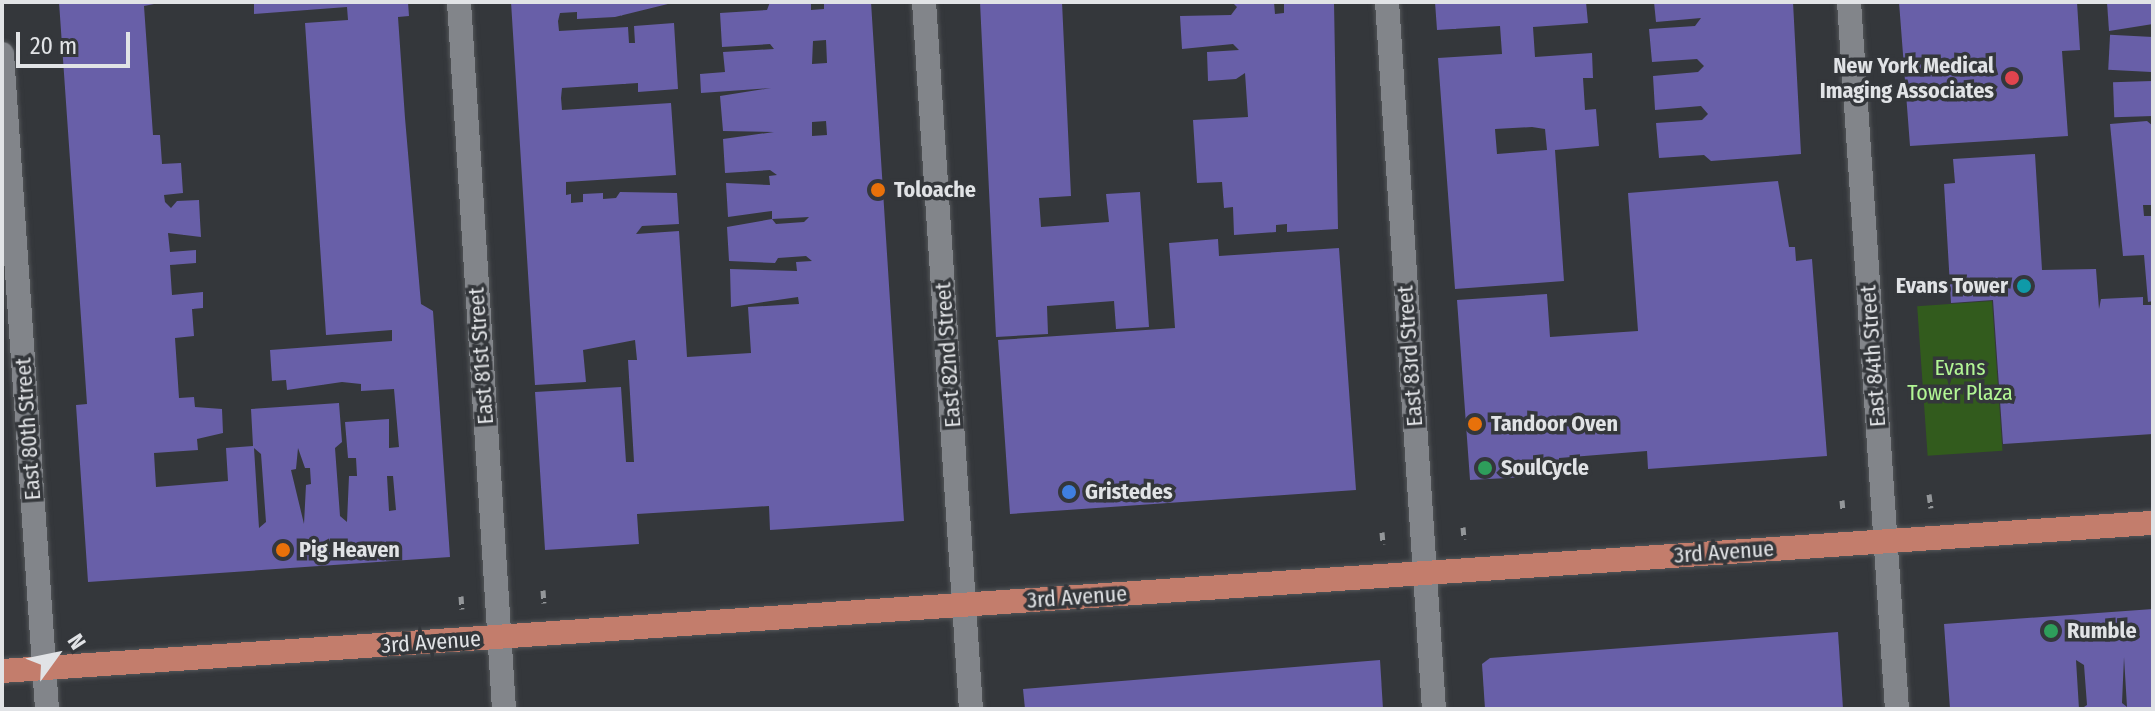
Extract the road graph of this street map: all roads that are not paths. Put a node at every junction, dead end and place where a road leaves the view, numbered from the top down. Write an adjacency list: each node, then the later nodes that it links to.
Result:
1 (459, 2): 10 (street, East 81st Street)
2 (924, 2): 9 (street, East 82nd Street)
3 (1387, 2): 8 (street, East 83rd Street)
4 (1849, 2): 7 (street, East 84th Street)
5 (2, 54): 11 (street, East 80th Street)
6 (2153, 523): 7 (main road, 3rd Avenue)
7 (1886, 541): 8 (main road, 3rd Avenue); 17 (street, East 84th Street)
8 (1425, 573): 9 (main road, 3rd Avenue); 16 (street, East 83rd Street)
9 (964, 605): 10 (main road, 3rd Avenue); 15 (street, East 82nd Street)
10 (498, 637): 11 (main road, 3rd Avenue); 14 (street, East 81st Street)
11 (44, 669): 12 (main road, 3rd Avenue); 13 (street, East 80th Street)
12 (2, 671)
13 (47, 709)
14 (504, 709)
15 (971, 709)
16 (1434, 709)
17 (1897, 709)

